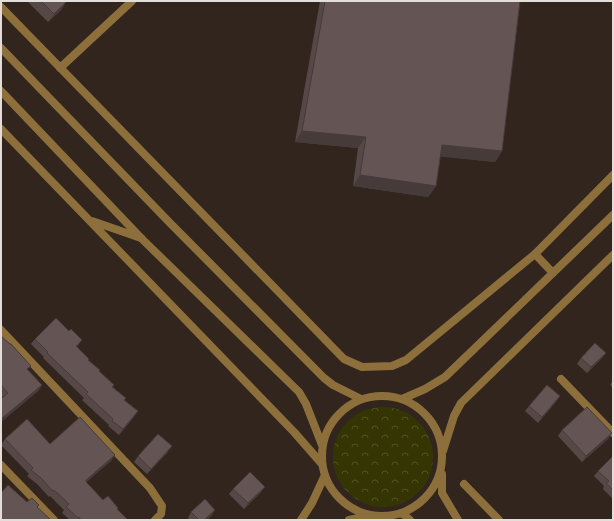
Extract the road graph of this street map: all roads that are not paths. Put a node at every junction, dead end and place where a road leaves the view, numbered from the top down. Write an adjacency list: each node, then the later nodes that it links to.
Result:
1 (132, 1): 4 (street)
2 (1, 7): 4 (street)
3 (1, 48): 17 (street)
4 (60, 68): 11 (street)
5 (1, 91): 10 (street)
6 (1, 128): 9 (street)
7 (613, 174): 11 (street)
8 (613, 215): 13 (street)
9 (89, 220): 10 (street); 22 (street)
10 (141, 238): 19 (street)
11 (535, 254): 13 (street)
12 (613, 255): 20 (street)
13 (553, 273): 16 (street)
14 (1, 330): 30 (street)
15 (561, 379): 18 (street)
16 (402, 398): 17 (street); 20 (street)
17 (361, 399): 19 (street)
18 (613, 433)
19 (322, 445): 22 (street)
20 (443, 451): 21 (street)
21 (443, 461): 26 (street); 34 (street)
22 (322, 464): 24 (street)
23 (1, 465): 29 (street)
24 (325, 475): 27 (street); 31 (street)
25 (464, 484): 35 (street)
26 (402, 513): 28 (street); 33 (street)
27 (372, 516): 28 (street); 32 (street)
28 (385, 518)
29 (54, 520)
30 (155, 520)
31 (301, 520)
32 (349, 520)
33 (410, 520)
34 (458, 520)
35 (499, 520)

